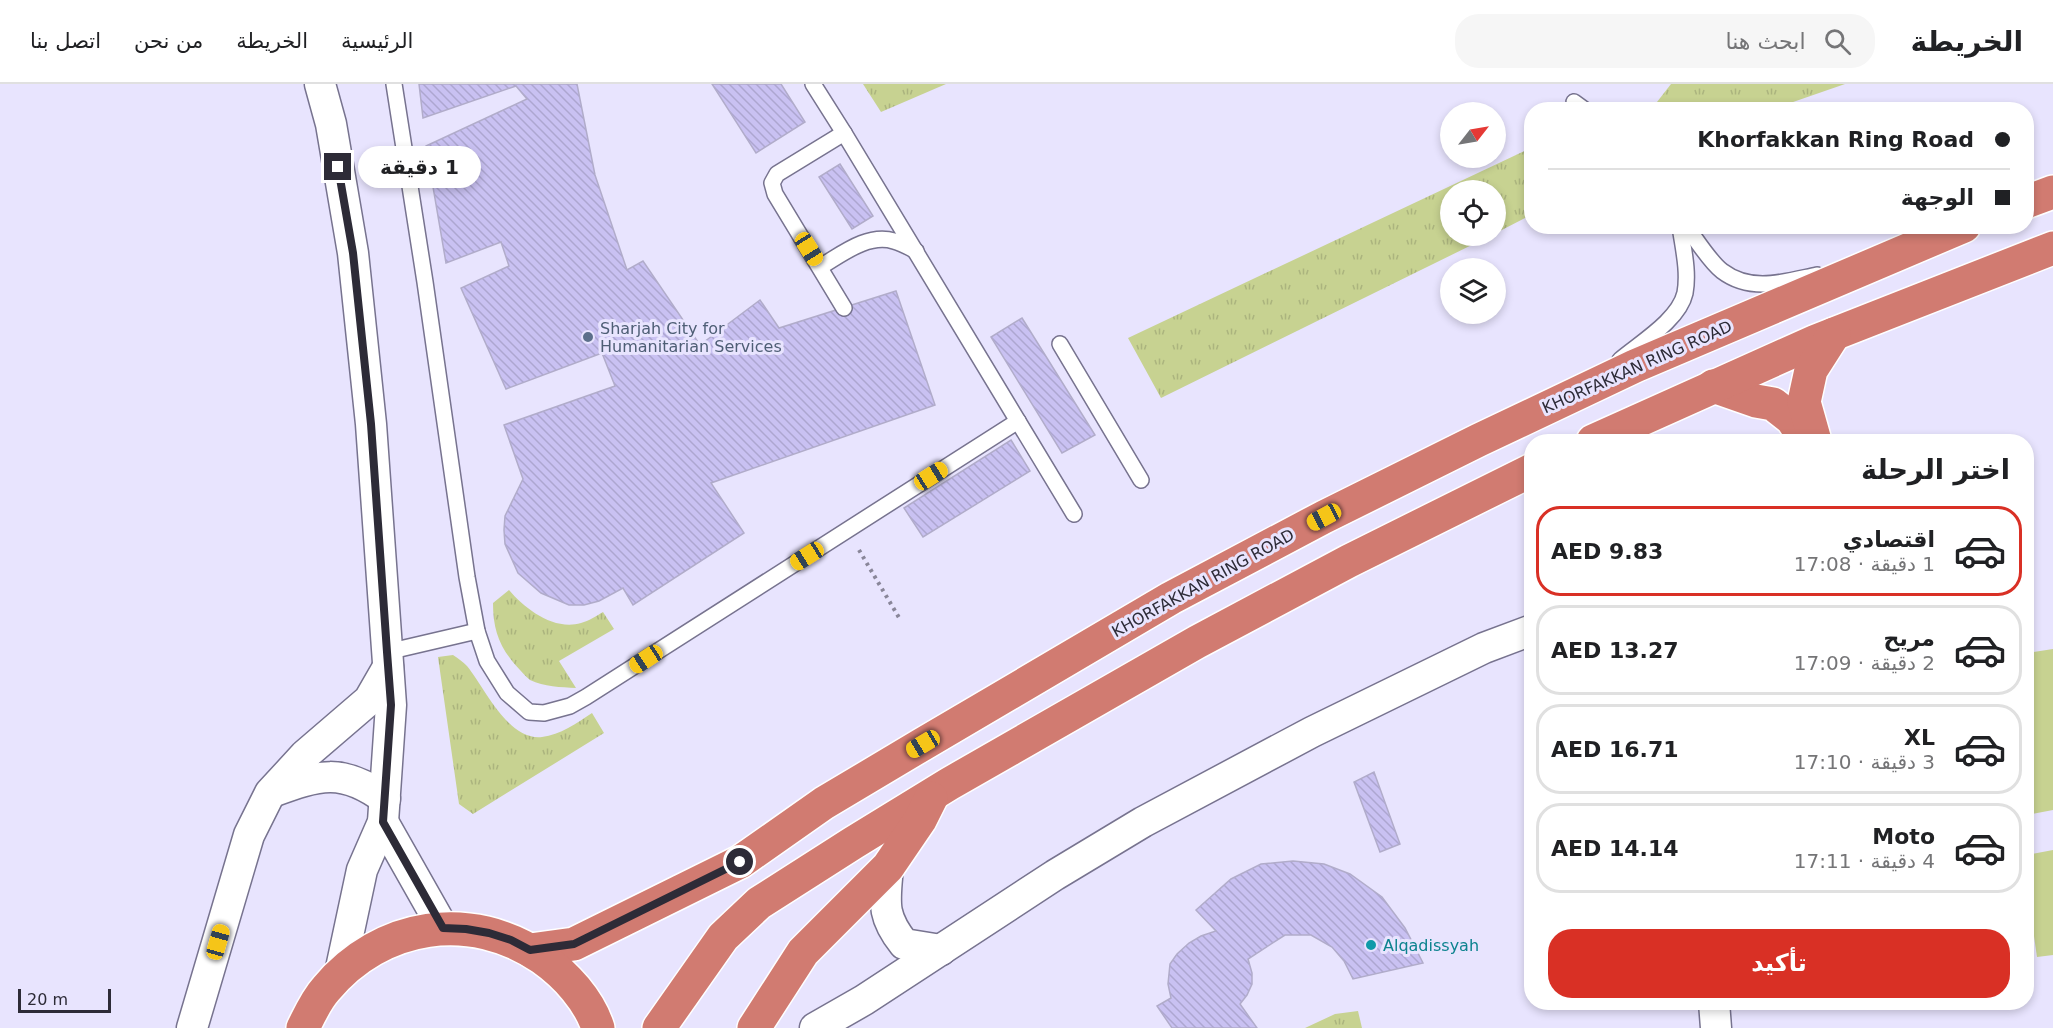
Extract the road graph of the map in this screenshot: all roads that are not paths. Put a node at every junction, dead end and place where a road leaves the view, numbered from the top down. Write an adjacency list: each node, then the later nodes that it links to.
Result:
1 (320, 84): 28 (street)
2 (394, 84): 26 (lane)
3 (813, 84): 4 (lane)
4 (844, 133): 11 (lane); 13 (lane)
5 (2053, 192): 6 (highway)
6 (2034, 199)
7 (1681, 234): 18 (lane)
8 (1692, 234): 12 (lane)
9 (1945, 234): 12 (highway, KHORFAKKAN RING ROAD)
10 (2053, 248): 15 (highway)
11 (915, 250): 13 (lane); 19 (lane)
12 (1870, 265): 18 (highway, KHORFAKKAN RING ROAD)
13 (820, 267): 14 (lane)
14 (844, 308)
15 (1834, 334): 17 (highway); 22 (highway)
16 (1059, 344): 24 (lane)
17 (1713, 386): 20 (highway); 21 (highway)
18 (1579, 392): 34 (highway, KHORFAKKAN RING ROAD)
19 (1018, 421): 25 (lane); 26 (lane)
20 (1608, 434)
21 (1802, 434)
22 (1813, 434)
23 (1524, 474): 30 (highway)
24 (1141, 480)
25 (1074, 514)
26 (477, 631): 28 (lane)
27 (1524, 633): 35 (street)
28 (388, 659): 29 (street); 31 (street)
29 (270, 793): 31 (street); 38 (street)
30 (934, 794): 32 (highway); 41 (highway)
31 (384, 810): 33 (street); 36 (street)
32 (888, 867): 35 (street); 42 (highway)
33 (443, 928): 34 (highway); 36 (highway)
34 (530, 950): 40 (highway)
35 (941, 950): 43 (street)
36 (340, 974): 39 (highway)
37 (1715, 1010): 44 (street)
38 (192, 1028)
39 (303, 1028)
40 (598, 1028)
41 (659, 1028)
42 (754, 1028)
43 (815, 1028)
44 (1716, 1028)

